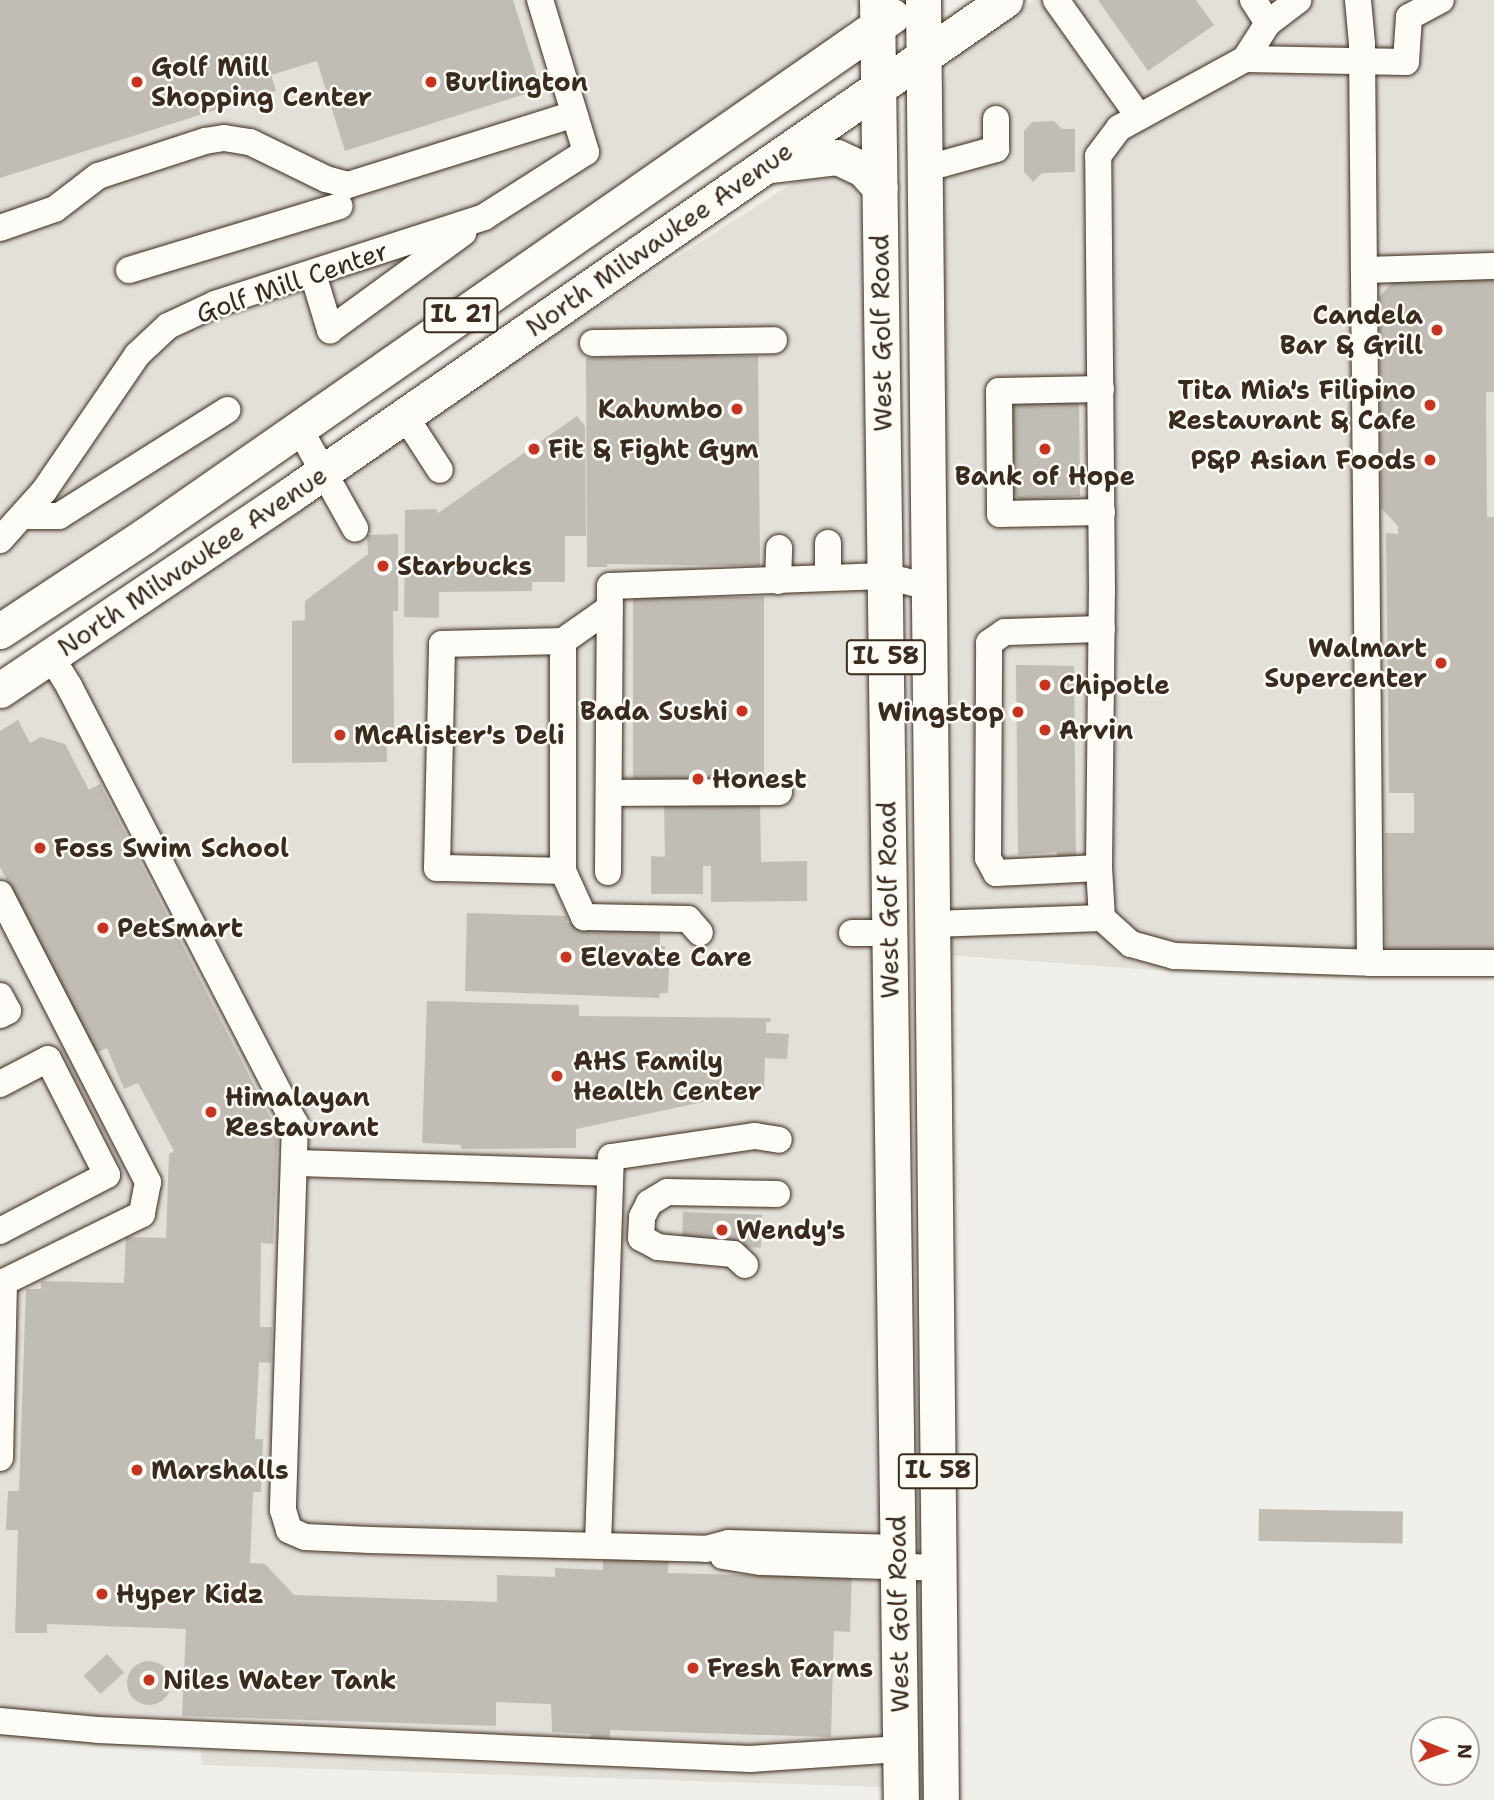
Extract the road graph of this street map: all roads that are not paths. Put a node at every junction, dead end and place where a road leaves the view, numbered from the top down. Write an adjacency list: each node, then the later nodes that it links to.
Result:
1 (540, 0): 16 (lane, Golf Mill Center)
2 (915, 0): 10 (main road, North Milwaukee Avenue / IL 21)
3 (923, 0): 12 (main road, West Golf Road / IL 58)
4 (1005, 0): 12 (main road, North Milwaukee Avenue / IL 21)
5 (1056, 0): 17 (lane)
6 (1253, 0): 11 (lane)
7 (1298, 0): 11 (lane)
8 (1358, 0): 14 (lane)
9 (1441, 0): 14 (lane)
10 (877, 13): 15 (main road, West Golf Road / IL 58); 34 (main road, North Milwaukee Avenue / IL 21)
11 (1268, 23): 13 (lane)
12 (923, 56): 15 (main road, North Milwaukee Avenue / IL 21); 20 (main road, West Golf Road / IL 58)
13 (1245, 59): 14 (lane); 17 (lane)
14 (1362, 61): 27 (lane)
15 (878, 87): 19 (main road, North Milwaukee Avenue / IL 21); 21 (main road, West Golf Road / IL 58)
16 (574, 114): 23 (lane, Golf Mill Center); 24 (lane)
17 (1139, 117): 31 (lane)
18 (996, 119): 20 (lane)
19 (762, 167): 21 (main road); 33 (main road, North Milwaukee Avenue / IL 21)
20 (924, 169): 43 (main road, West Golf Road / IL 58)
21 (880, 188): 44 (main road, West Golf Road / IL 58)
22 (339, 206): 26 (lane)
23 (484, 217): 28 (lane, Golf Mill Center); 28 (lane)
24 (0, 228)
25 (1494, 265): 27 (lane)
26 (129, 270)
27 (1364, 270): 64 (lane)
28 (313, 274): 38 (lane, Golf Mill Center)
29 (774, 340): 30 (lane)
30 (593, 343)
31 (1101, 389): 37 (lane); 37 (lane)
32 (227, 410): 38 (lane)
33 (405, 416): 35 (lane); 36 (main road, North Milwaukee Avenue / IL 21)
34 (299, 428): 36 (lane); 49 (main road, North Milwaukee Avenue / IL 21)
35 (440, 470)
36 (323, 472): 39 (lane); 51 (main road, North Milwaukee Avenue / IL 21)
37 (1102, 512): 48 (lane)
38 (23, 516): 40 (lane, Golf Mill Center)
39 (355, 528)
40 (0, 540)
41 (828, 543): 45 (lane)
42 (779, 548): 46 (lane)
43 (928, 573): 44 (lane); 60 (main road, West Golf Road / IL 58)
44 (885, 576): 45 (lane); 63 (main road, West Golf Road / IL 58)
45 (828, 578): 46 (lane)
46 (778, 580): 47 (lane)
47 (610, 608): 50 (lane); 54 (lane)
48 (1102, 629): 55 (lane); 55 (lane)
49 (0, 632)
50 (563, 641): 56 (lane); 56 (lane)
51 (51, 657): 52 (main road, North Milwaukee Avenue / IL 21); 70 (lane)
52 (0, 690)
53 (779, 792): 54 (lane)
54 (609, 793): 57 (lane)
55 (1099, 868): 59 (lane)
56 (563, 871): 61 (lane)
57 (608, 872)
58 (0, 894): 75 (lane)
59 (1102, 918): 60 (lane); 64 (lane)
60 (933, 924): 78 (main road, West Golf Road / IL 58)
61 (700, 933)
62 (852, 933): 63 (lane)
63 (889, 933): 77 (main road, West Golf Road / IL 58)
64 (1370, 962): 65 (lane)
65 (1494, 963)
66 (0, 996): 67 (lane)
67 (0, 1015)
68 (0, 1084): 73 (lane)
69 (779, 1140): 71 (lane)
70 (295, 1163): 71 (lane); 76 (lane)
71 (610, 1173): 76 (lane)
72 (777, 1194): 74 (lane)
73 (0, 1231)
74 (745, 1265)
75 (0, 1458)
76 (598, 1545): 77 (lane)
77 (897, 1557): 78 (lane); 80 (main road, West Golf Road / IL 58)
78 (939, 1568): 82 (main road, West Golf Road / IL 58)
79 (0, 1721): 80 (lane)
80 (900, 1749): 81 (main road, West Golf Road / IL 58)
81 (901, 1800)
82 (941, 1800)

